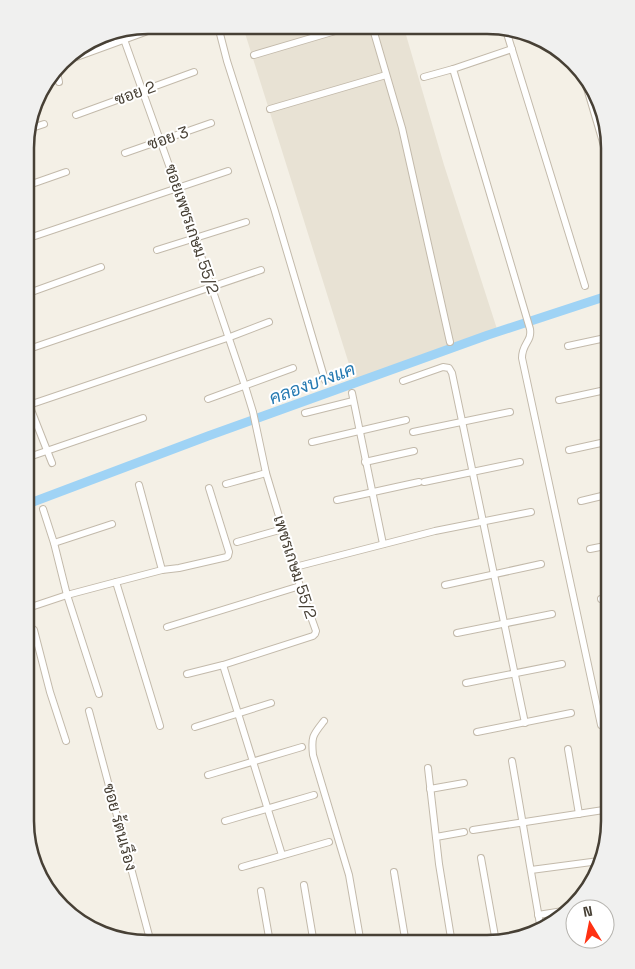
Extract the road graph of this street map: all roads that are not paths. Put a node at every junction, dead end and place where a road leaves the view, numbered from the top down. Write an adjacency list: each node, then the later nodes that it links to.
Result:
1 (140, 34): 7 (street)
2 (221, 34): 47 (street)
3 (325, 34): 9 (street)
4 (374, 34): 13 (street)
5 (509, 36): 8 (street)
6 (122, 37): 7 (street, ซอยเพชรเกษม 55/2)
7 (124, 40): 10 (street); 17 (street, ซอยเพชรเกษม 55/2)
8 (512, 48): 11 (street); 37 (street)
9 (254, 55)
10 (80, 56)
11 (453, 69): 15 (street); 119 (street)
12 (194, 72): 17 (street, ซอย 2)
13 (386, 75): 19 (street); 43 (street)
14 (58, 77): 16 (street)
15 (424, 77)
16 (59, 82)
17 (143, 91): 20 (street, ซอย 2); 25 (street, ซอยเพชรเกษม 55/2)
18 (590, 98): 24 (street)
19 (270, 109)
20 (76, 114)
21 (211, 123): 25 (street, ซอย 3)
22 (44, 124): 23 (street)
23 (36, 127)
24 (600, 132)
25 (161, 140): 26 (street, ซอย 3); 30 (street, ซอยเพชรเกษม 55/2)
26 (125, 153)
27 (228, 171): 30 (street)
28 (66, 172): 29 (street)
29 (34, 183)
30 (177, 188): 32 (street); 33 (street, ซอยเพชรเกษม 55/2)
31 (246, 222): 33 (street)
32 (34, 236)
33 (195, 238): 34 (street); 38 (street, ซอยเพชรเกษม 55/2)
34 (157, 250)
35 (101, 268): 39 (street)
36 (261, 270): 38 (street)
37 (585, 286)
38 (212, 287): 41 (street, ซอยเพชรเกษม 55/2); 45 (street)
39 (34, 291)
40 (269, 322): 41 (street)
41 (230, 337): 49 (street, ซอยเพชรเกษม 55/2); 55 (street)
42 (601, 339): 44 (street)
43 (450, 342)
44 (568, 346)
45 (34, 347)
46 (293, 368): 49 (street)
47 (325, 380)
48 (403, 381): 61 (street)
49 (246, 386): 52 (street); 62 (street, ซอยเพชรเกษม 55/2)
50 (601, 391): 53 (street)
51 (352, 394): 54 (street)
52 (208, 399)
53 (560, 400)
54 (353, 401): 57 (street); 63 (street)
55 (34, 403)
56 (510, 412): 61 (street)
57 (305, 414)
58 (144, 418): 68 (street)
59 (406, 420): 63 (street)
60 (34, 422): 68 (street)
61 (462, 422): 64 (street); 74 (street)
62 (256, 428): 75 (street, เพชรเกษม 55/2)
63 (359, 431): 65 (street); 71 (street)
64 (413, 432)
65 (312, 442)
66 (601, 443): 67 (street)
67 (569, 450)
68 (46, 451): 70 (street); 73 (street)
69 (414, 451): 71 (street)
70 (34, 455)
71 (365, 462): 79 (street)
72 (520, 462): 74 (street)
73 (52, 463)
74 (472, 472): 79 (street); 85 (street)
75 (266, 473): 76 (street); 87 (street, เพชรเกษม 55/2)
76 (226, 484)
77 (139, 485): 95 (street)
78 (209, 488): 95 (street)
79 (372, 492): 81 (street); 90 (street)
80 (601, 496): 82 (street)
81 (337, 500)
82 (581, 501)
83 (43, 509): 89 (street)
84 (531, 512): 85 (street)
85 (483, 522): 90 (street); 96 (street)
86 (112, 524): 89 (street)
87 (283, 530): 88 (street); 94 (street, เพชรเกษม 55/2)
88 (237, 542)
89 (54, 543): 100 (street)
90 (383, 544): 94 (street)
91 (601, 547): 92 (street)
92 (590, 549)
93 (541, 564): 96 (street)
94 (295, 567): 99 (street, เพชรเกษม 55/2)
95 (162, 570): 97 (street)
96 (494, 575): 98 (street); 103 (street)
97 (116, 582): 100 (street); 120 (street)
98 (445, 585)
99 (300, 586): 104 (street); 108 (street, เพชรเกษม 55/2)
100 (67, 595): 101 (street); 112 (street)
101 (34, 607)
102 (552, 614): 103 (street)
103 (504, 624): 106 (street); 109 (street)
104 (167, 627)
105 (34, 630): 123 (street)
106 (457, 634)
107 (562, 664): 109 (street)
108 (223, 665): 110 (street, เพชรเกษม 55/2); 115 (street)
109 (515, 673): 111 (street); 118 (street)
110 (187, 674)
111 (466, 683)
112 (99, 694)
113 (271, 703): 115 (street)
114 (89, 711): 153 (street, ซอย ร้ตนเรึอง)
115 (238, 713): 121 (street); 126 (street)
116 (572, 713): 118 (street)
117 (324, 722): 156 (street)
118 (525, 723): 122 (street)
119 (601, 725)
120 (160, 726)
121 (195, 727)
122 (477, 732)
123 (66, 742)
124 (302, 747): 126 (street)
125 (568, 749): 135 (street)
126 (253, 761): 129 (street); 133 (street)
127 (512, 761): 137 (street)
128 (428, 768): 131 (street)
129 (208, 775)
130 (464, 783): 131 (street)
131 (430, 788): 140 (street)
132 (314, 795): 133 (street)
133 (268, 808): 136 (street); 142 (street)
134 (601, 810): 135 (street)
135 (578, 814): 137 (street)
136 (225, 821)
137 (523, 822): 138 (street); 146 (street)
138 (473, 830)
139 (464, 832): 140 (street)
140 (436, 837): 158 (street)
141 (329, 842): 142 (street)
142 (282, 856): 145 (street)
143 (481, 858): 159 (street)
144 (594, 862): 146 (street)
145 (242, 867)
146 (531, 870): 151 (street)
147 (394, 872): 157 (street)
148 (304, 885): 155 (street)
149 (261, 891): 154 (street)
150 (556, 913): 151 (street)
151 (538, 915): 152 (street)
152 (539, 922)
153 (150, 935)
154 (269, 935)
155 (312, 935)
156 (359, 935)
157 (404, 935)
158 (451, 935)
159 (495, 935)

